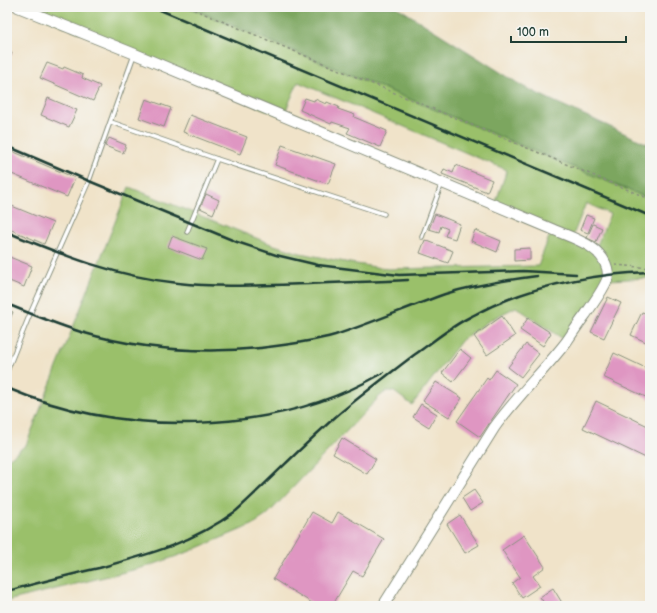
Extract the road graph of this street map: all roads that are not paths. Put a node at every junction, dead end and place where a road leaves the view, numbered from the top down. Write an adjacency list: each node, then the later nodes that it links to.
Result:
1 (18, 7): 2 (street)
2 (134, 54): 3 (lane); 5 (street)
3 (111, 122): 4 (lane); 9 (lane)
4 (217, 159): 6 (lane); 7 (lane)
5 (442, 182): 8 (lane); 10 (street)
6 (384, 214)
7 (187, 232)
8 (422, 237)
9 (7, 371)
10 (383, 606)

